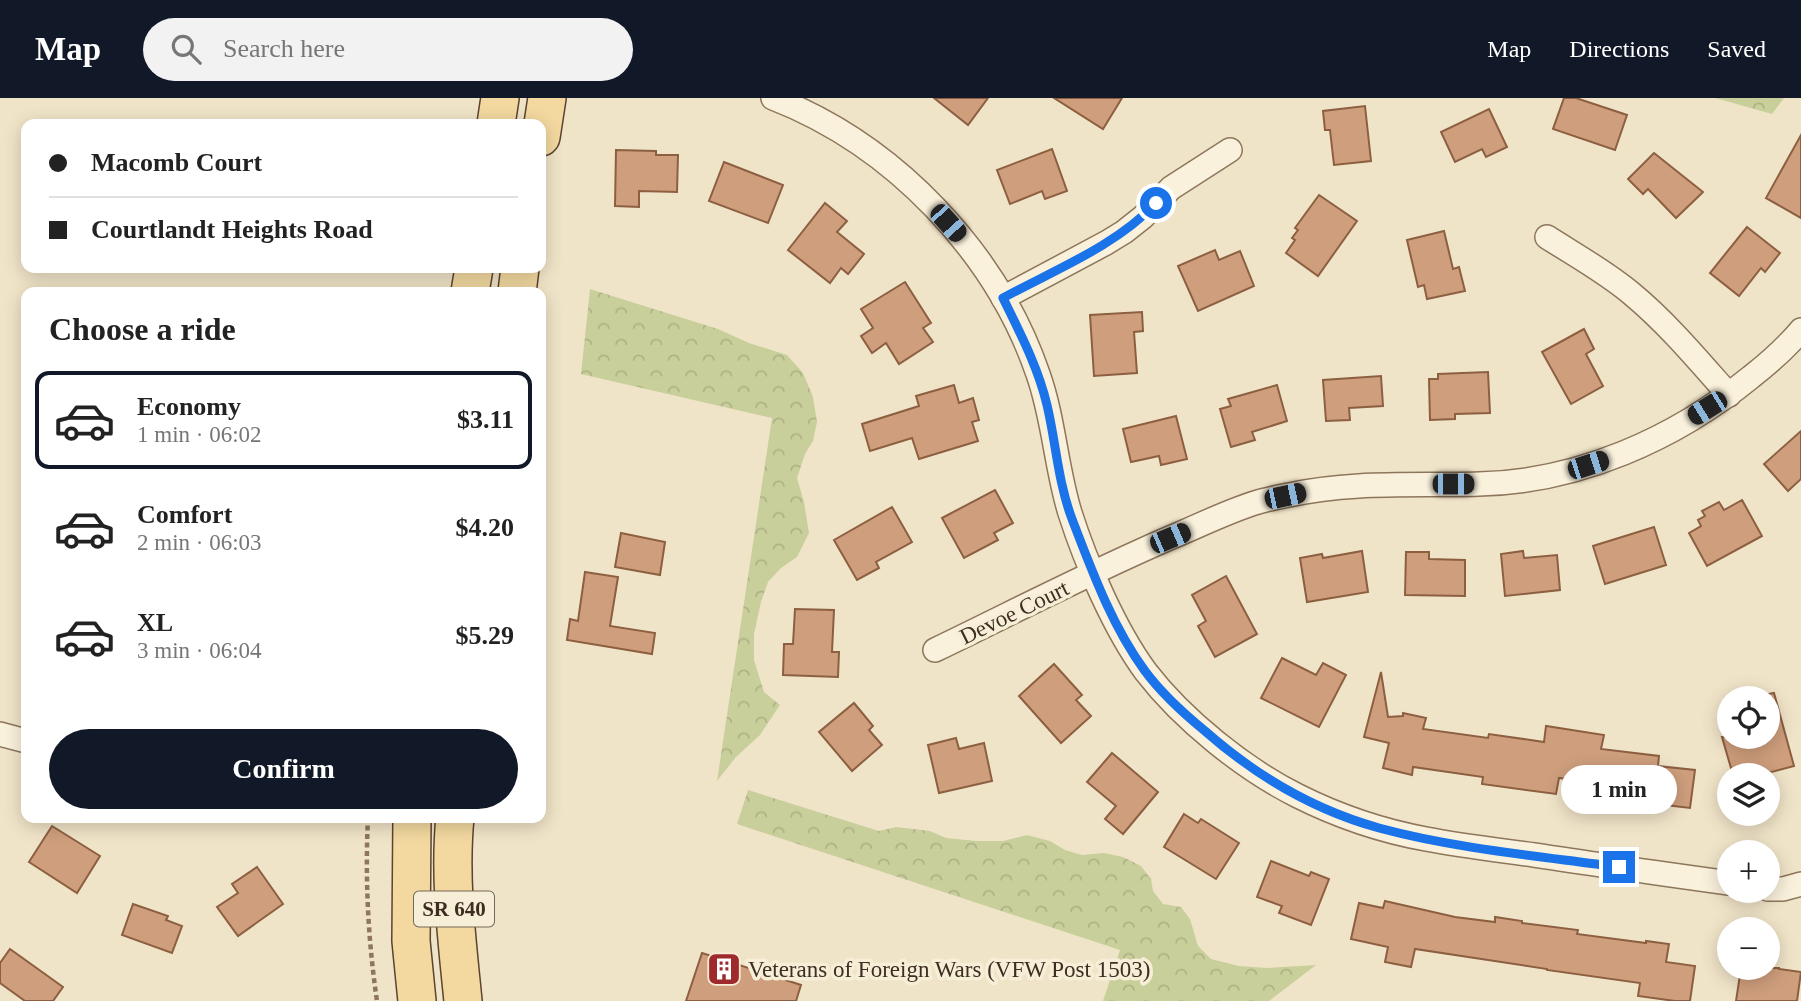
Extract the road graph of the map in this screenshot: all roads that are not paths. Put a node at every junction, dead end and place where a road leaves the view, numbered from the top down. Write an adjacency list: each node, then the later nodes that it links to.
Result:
1 (500, 98): 4 (main road)
2 (547, 98): 5 (main road)
3 (773, 98): 8 (street)
4 (497, 119)
5 (544, 119)
6 (1230, 150): 8 (street)
7 (1547, 237): 10 (street)
8 (1003, 298): 11 (street)
9 (1801, 330): 10 (street, Devoe Court)
10 (1729, 395): 11 (street, Devoe Court)
11 (1093, 573): 12 (street, Devoe Court); 17 (street)
12 (935, 650)
13 (0, 734): 14 (street)
14 (21, 740)
15 (412, 823): 20 (main road, SR 640)
16 (455, 823): 21 (main road, SR 640)
17 (1717, 881)
18 (1801, 884): 19 (street)
19 (1780, 889)
20 (418, 1001)
21 (463, 1001)

